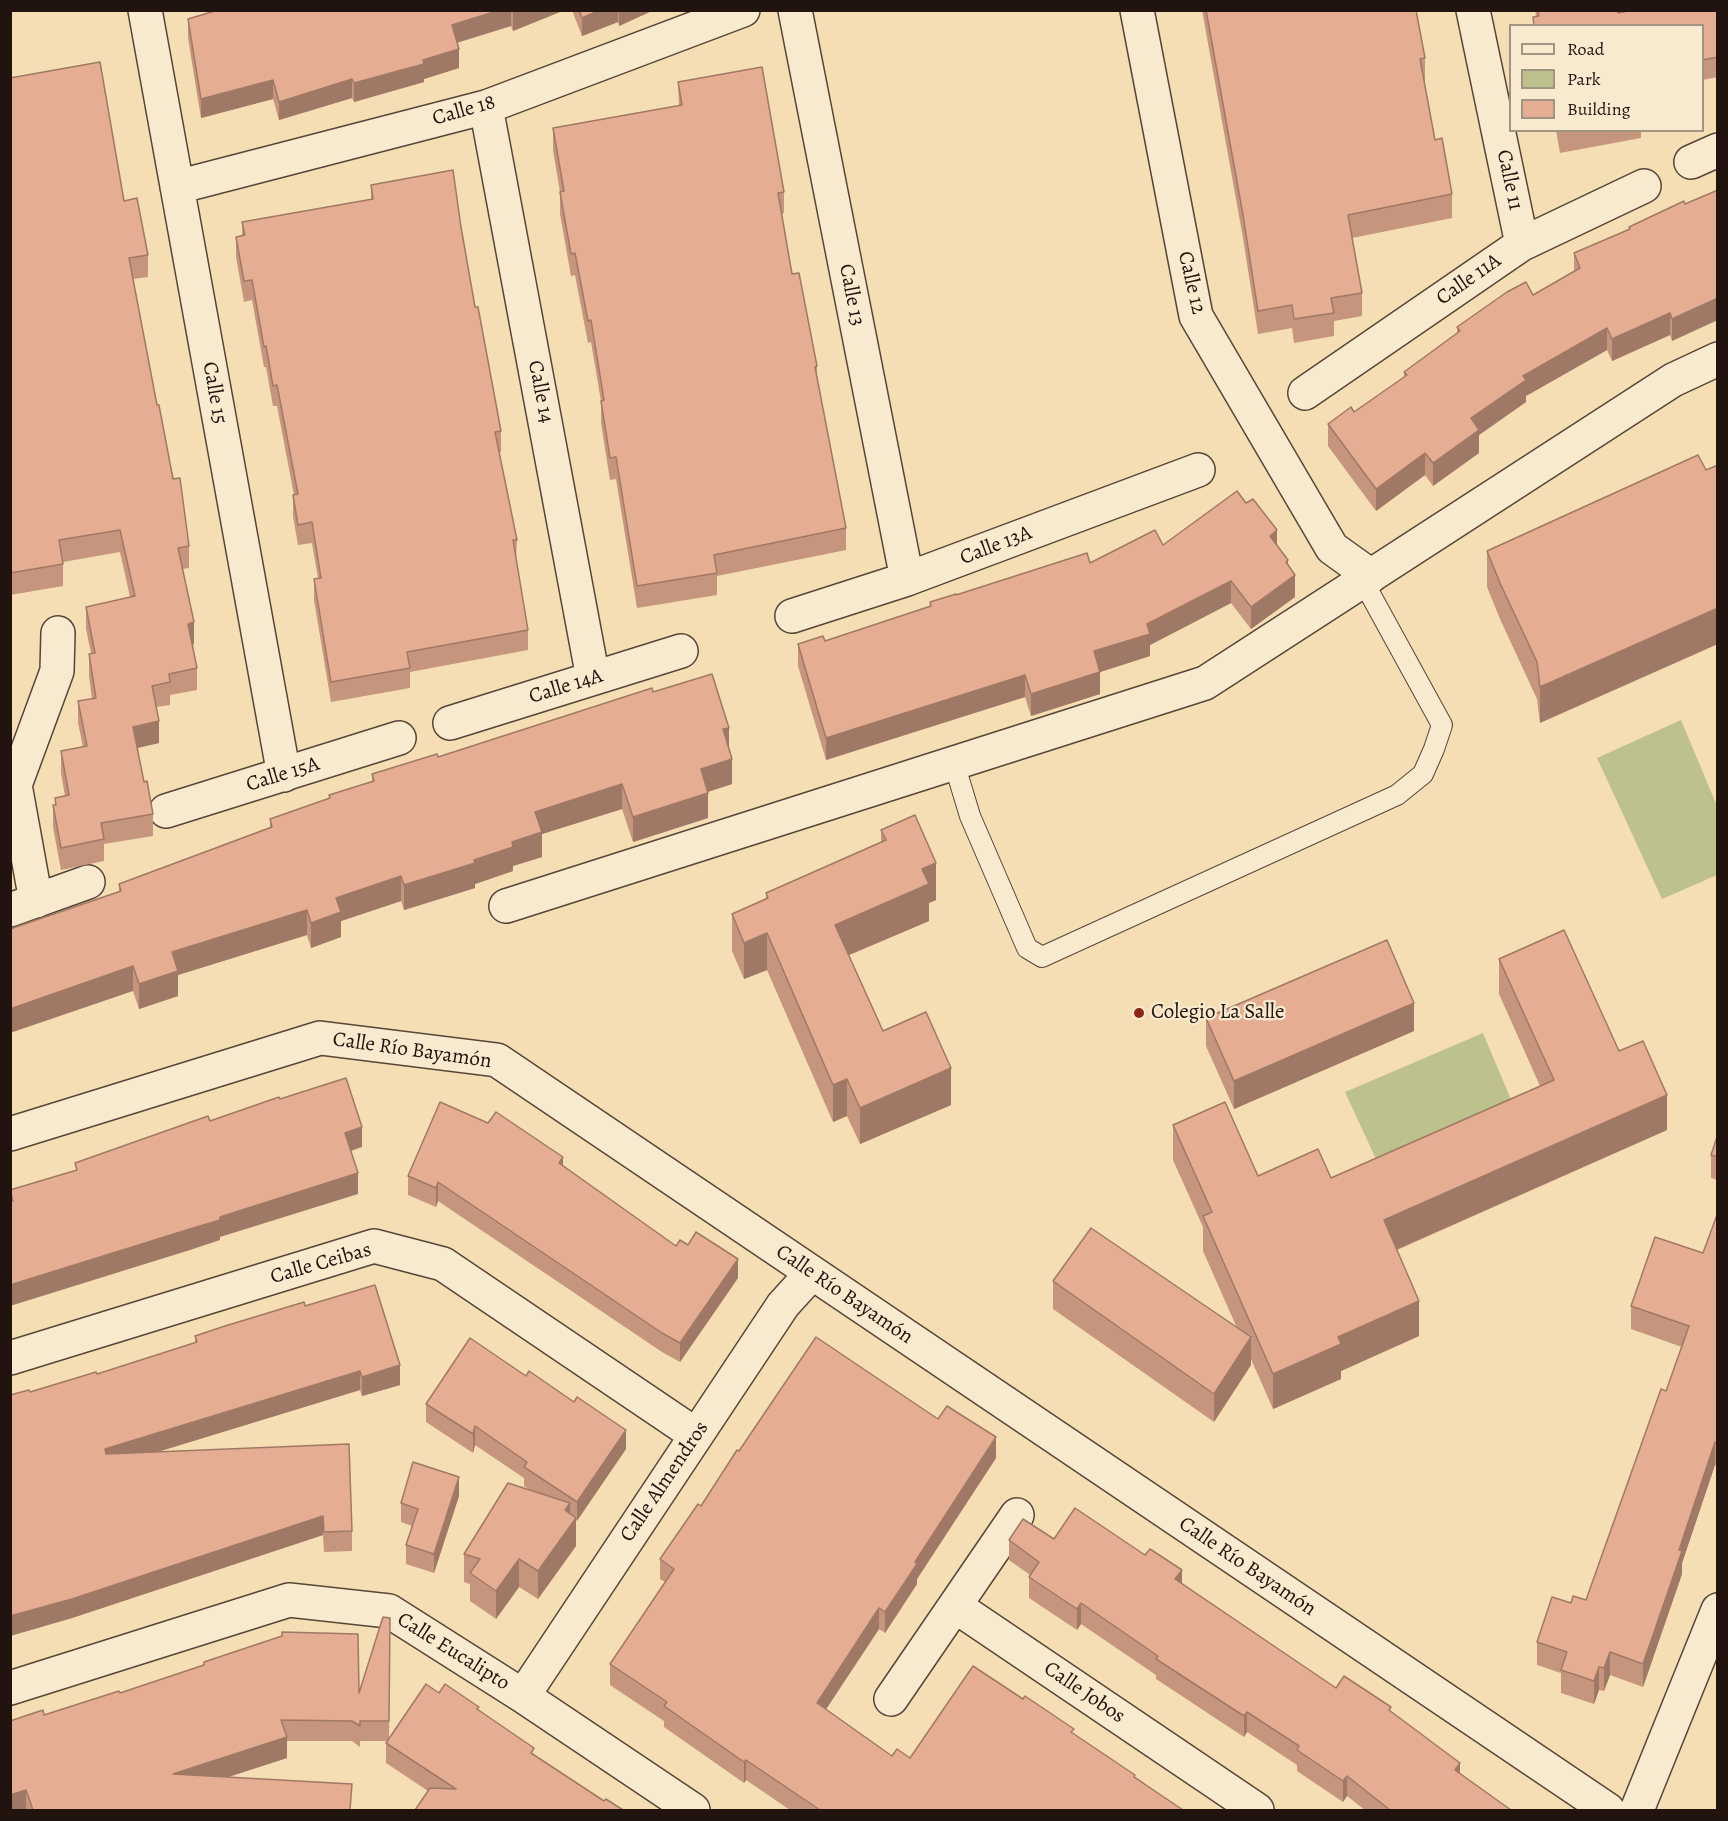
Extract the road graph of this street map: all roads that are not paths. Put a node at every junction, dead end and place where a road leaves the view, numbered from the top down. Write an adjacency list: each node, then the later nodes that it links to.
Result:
1 (146, 10): 8 (street, Calle 15)
2 (743, 10): 6 (street, Calle 18)
3 (795, 10): 14 (street, Calle 13)
4 (1137, 10): 13 (street, Calle 12)
5 (1473, 10): 9 (street, Calle 11)
6 (486, 106): 8 (street, Calle 18); 18 (street, Calle 14)
7 (1644, 186): 9 (street, Calle 11A)
8 (177, 187): 22 (street, Calle 15)
9 (1522, 244): 11 (street, Calle 11A)
10 (1718, 359): 13 (street)
11 (1305, 393)
12 (1198, 470): 14 (street, Calle 13A)
13 (1367, 578): 21 (street); 21 (lane)
14 (907, 579): 15 (street, Calle 13A)
15 (792, 616)
16 (58, 633): 25 (street)
17 (681, 651): 18 (street, Calle 14A)
18 (593, 678): 19 (street, Calle 14A)
19 (450, 723)
20 (399, 738): 22 (street, Calle 15A)
21 (954, 763): 26 (street)
22 (284, 775): 23 (street, Calle 15A)
23 (166, 812)
24 (88, 882): 25 (street)
25 (23, 905)
26 (506, 906)
27 (10, 1134): 28 (street, Calle Río Bayamón)
28 (812, 1273): 30 (street, Calle Almendros); 39 (street, Calle Río Bayamón)
29 (10, 1358): 30 (street, Calle Ceibas)
30 (696, 1435): 35 (street, Calle Almendros)
31 (1017, 1515): 32 (street)
32 (955, 1606): 36 (street); 38 (street, Calle Jobos)
33 (1718, 1610): 40 (street)
34 (10, 1688): 35 (street, Calle Eucalipto)
35 (523, 1696): 37 (street, Calle Eucalipto)
36 (891, 1699)
37 (693, 1810)
38 (1257, 1810)
39 (1608, 1810)
40 (1637, 1810)

